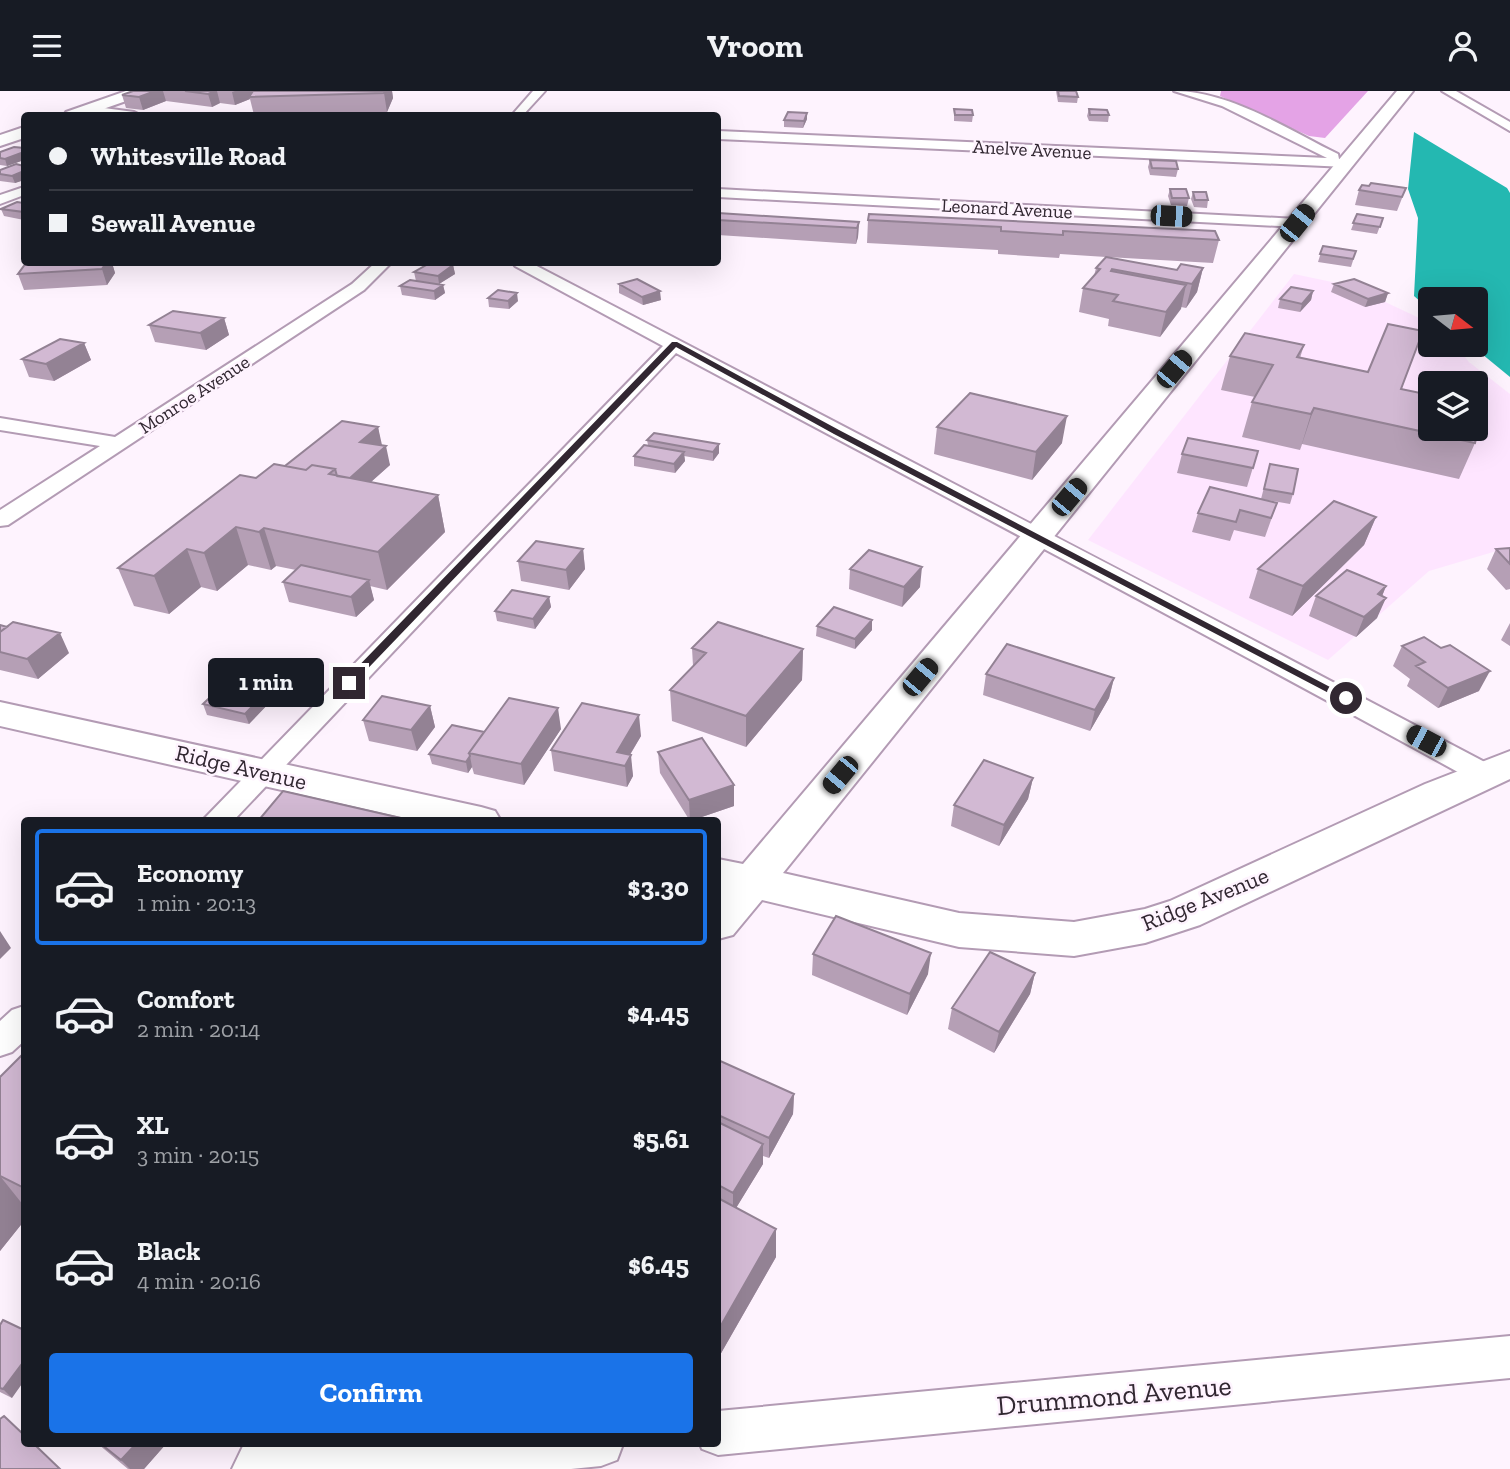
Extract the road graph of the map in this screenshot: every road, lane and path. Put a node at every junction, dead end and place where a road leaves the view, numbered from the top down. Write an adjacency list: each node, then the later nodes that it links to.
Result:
1 (141, 91): 6 (main road)
2 (539, 91): 9 (street)
3 (1180, 91): 14 (street)
4 (1405, 91): 14 (main road)
5 (1448, 91): 10 (street)
6 (89, 109): 7 (main road); 8 (street)
7 (80, 112)
8 (112, 112)
9 (520, 112)
10 (1510, 127)
11 (21, 133): 13 (main road)
12 (721, 135): 14 (street, Anelve Avenue)
13 (0, 141)
14 (1346, 163): 18 (main road)
15 (21, 192): 17 (street)
16 (721, 193): 18 (street, Leonard Avenue)
17 (0, 200)
18 (1297, 223): 25 (main road)
19 (380, 266): 23 (street, Monroe Avenue)
20 (526, 266): 21 (street)
21 (675, 344): 25 (street); 28 (street)
22 (0, 424): 23 (street)
23 (117, 443): 24 (street, Monroe Avenue)
24 (0, 520)
25 (1036, 537): 27 (street); 31 (main road)
26 (0, 714): 28 (main road, Ridge Avenue)
27 (1498, 769): 31 (main road, Ridge Avenue)
28 (263, 772): 29 (street); 30 (main road, Ridge Avenue)
29 (220, 817)
30 (463, 817)
31 (735, 878): 32 (main road)
32 (721, 915)
33 (21, 1023): 34 (street)
34 (0, 1042)
35 (1510, 1357): 36 (street, Drummond Avenue)
36 (721, 1433)
37 (569, 1447): 38 (street)
38 (274, 1456)

